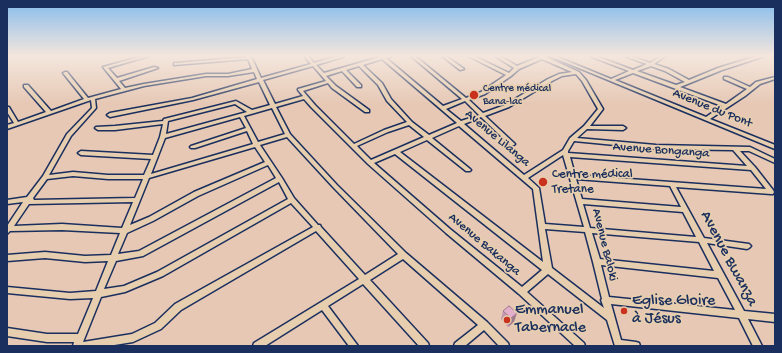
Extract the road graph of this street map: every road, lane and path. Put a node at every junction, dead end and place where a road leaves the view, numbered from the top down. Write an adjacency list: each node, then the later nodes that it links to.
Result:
1 (110, 72): 25 (street)
2 (141, 72): 25 (street)
3 (244, 72): 34 (street)
4 (256, 72): 26 (street)
5 (285, 72): 26 (street)
6 (321, 72): 21 (street)
7 (331, 72): 21 (street)
8 (346, 72): 31 (street)
9 (368, 72): 51 (street)
10 (401, 72): 42 (street, Avenue Lilanga)
11 (433, 72): 38 (street)
12 (502, 72): 22 (street)
13 (512, 72): 22 (street)
14 (593, 72): 27 (street, Avenue du Pont)
15 (629, 72): 27 (street)
16 (636, 72): 32 (street)
17 (668, 72): 29 (street)
18 (712, 72): 29 (street)
19 (65, 73): 37 (street)
20 (577, 73): 48 (street); 55 (street)
21 (323, 75): 28 (street)
22 (509, 76): 38 (street)
23 (726, 78): 33 (street)
24 (775, 78): 33 (street)
25 (116, 80): 34 (street)
26 (260, 80): 39 (street); 46 (street)
27 (612, 80): 49 (street, Avenue du Pont)
28 (329, 82): 35 (street); 43 (street)
29 (689, 82): 32 (street)
30 (26, 86): 45 (street)
31 (359, 86)
32 (676, 87): 40 (street)
33 (750, 89): 40 (street)
34 (124, 90): 36 (street)
35 (305, 97): 39 (street); 65 (street, Avenue Bakanga)
36 (94, 98): 37 (street); 78 (street)
37 (86, 100): 45 (street)
38 (466, 100): 42 (street); 48 (street)
39 (274, 105): 44 (street); 59 (street)
40 (726, 106): 49 (street)
41 (7, 108): 53 (street)
42 (443, 108): 52 (street, Avenue Lilanga)
43 (366, 111)
44 (251, 112): 47 (street); 50 (street)
45 (50, 113): 53 (street)
46 (110, 115)
47 (241, 115): 58 (street); 60 (street)
48 (482, 116): 52 (street); 63 (street)
49 (706, 119): 67 (street, Avenue du Pont)
50 (166, 122): 56 (street); 60 (street)
51 (410, 123): 61 (street); 65 (street)
52 (461, 123): 61 (street); 80 (street, Avenue Lilanga)
53 (16, 124): 54 (street)
54 (7, 127)
55 (586, 127): 57 (street); 62 (street)
56 (98, 128)
57 (623, 128)
58 (249, 129): 64 (street); 66 (street)
59 (288, 135): 64 (street); 97 (street)
60 (163, 137): 72 (street)
61 (427, 138): 69 (street); 77 (street)
62 (572, 139): 68 (street); 71 (street)
63 (512, 144)
64 (257, 145): 74 (street); 79 (street)
65 (353, 146): 75 (street, Avenue Bakanga)
66 (193, 147)
67 (775, 147)
68 (734, 148): 73 (street); 76 (street)
69 (396, 152): 75 (street); 101 (street)
70 (81, 153): 72 (street)
71 (566, 153): 76 (street, Avenue Bonganga); 80 (street); 81 (street, Avenue Baloki)
72 (155, 157): 79 (street)
73 (775, 161)
74 (267, 163): 82 (street); 94 (street)
75 (370, 163): 105 (street, Avenue Bakanga)
76 (753, 168): 83 (street)
77 (468, 170)
78 (45, 177): 79 (street); 86 (street)
79 (147, 177): 84 (street)
80 (525, 177): 90 (street, Avenue Lilanga)
81 (574, 178): 83 (street); 87 (street, Avenue Baloki)
82 (280, 179): 85 (street); 99 (street)
83 (672, 185): 89 (street, Avenue Bwanza)
84 (137, 200): 86 (street); 94 (street)
85 (292, 200): 91 (street); 106 (street)
86 (29, 201): 88 (street); 92 (street)
87 (580, 201): 89 (street); 93 (street, Avenue Baloki)
88 (7, 202)
89 (686, 210): 95 (street, Avenue Bwanza)
90 (542, 226): 93 (street); 101 (street, Avenue Lilanga)
91 (318, 227): 103 (street); 114 (street)
92 (7, 229): 94 (street)
93 (588, 230): 95 (street); 100 (street, Avenue Baloki)
94 (124, 231): 99 (street)
95 (702, 240): 96 (street); 102 (street, Avenue Bwanza)
96 (746, 246)
97 (403, 254): 103 (street); 112 (street)
98 (7, 258): 99 (street)
99 (113, 258): 106 (street)
100 (597, 262): 102 (street); 107 (street, Avenue Baloki)
101 (548, 269): 105 (street); 110 (street)
102 (721, 276): 109 (street, Avenue Bwanza)
103 (364, 280): 108 (street); 118 (street)
104 (7, 290): 106 (street)
105 (522, 292): 121 (street, Avenue Bakanga)
106 (98, 294): 114 (street)
107 (605, 300): 109 (street); 110 (street, Avenue Baloki)
108 (323, 305): 116 (street); 117 (street)
109 (742, 315): 111 (street); 123 (street, Avenue Bwanza)
110 (610, 318): 115 (street, Avenue Baloki)
111 (775, 318)
112 (484, 325): 119 (street); 120 (street)
113 (7, 332): 114 (street)
114 (80, 343)
115 (618, 345): 122 (street)
116 (257, 346)
117 (354, 346)
118 (424, 346)
119 (458, 346)
120 (506, 346)
121 (581, 346)
122 (636, 346)
123 (758, 346)

